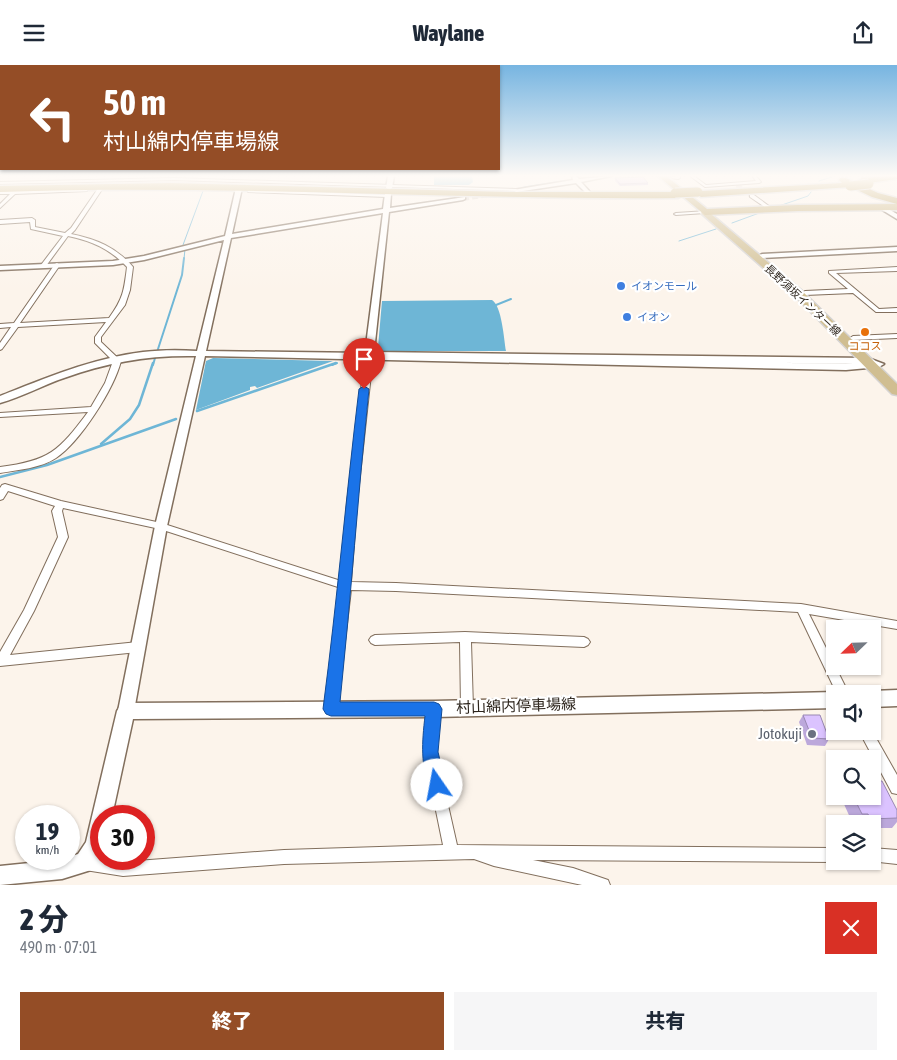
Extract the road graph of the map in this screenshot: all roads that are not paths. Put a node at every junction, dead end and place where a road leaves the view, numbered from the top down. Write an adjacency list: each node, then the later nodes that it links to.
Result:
1 (82, 214): 8 (street)
2 (233, 214): 9 (street)
3 (365, 214): 9 (street)
4 (386, 214): 27 (street)
5 (711, 214): 11 (main road, 長野須坂インター線)
6 (711, 214): 29 (main road, 長野須坂インター線)
7 (0, 222): 8 (street)
8 (68, 234): 12 (street); 13 (street)
9 (228, 236): 12 (street); 26 (street)
10 (897, 249): 11 (street)
11 (762, 256): 18 (main road, 長野須坂インター線)
12 (126, 261): 14 (street); 20 (street)
13 (44, 265): 14 (street); 15 (street)
14 (57, 265): 21 (street)
15 (0, 268)
16 (897, 269): 17 (street)
17 (854, 291): 18 (street); 19 (street)
18 (805, 293): 24 (main road, 長野須坂インター線)
19 (897, 310)
20 (111, 320): 21 (street); 28 (street)
21 (15, 325): 22 (street); 25 (street)
22 (0, 326)
23 (897, 335): 24 (street)
24 (854, 338): 29 (main road, 長野須坂インター線)
25 (0, 347)
26 (200, 353): 27 (street); 28 (street); 40 (street)
27 (369, 356): 29 (street); 30 (street); 41 (street)
28 (114, 358): 34 (street); 35 (street)
29 (873, 364): 30 (street); 31 (main road, 長野須坂インター線); 32 (main road, 長野須坂インター線)
30 (846, 367): 33 (street)
31 (897, 383)
32 (897, 391)
33 (897, 396)
34 (0, 399)
35 (93, 409): 36 (street); 37 (street)
36 (0, 415)
37 (5, 477): 38 (street); 39 (street)
38 (0, 497)
39 (60, 504): 40 (street); 48 (street)
40 (161, 526): 41 (street); 47 (street)
41 (346, 586): 42 (street); 54 (street)
42 (801, 608): 43 (street); 49 (street)
43 (897, 625)
44 (465, 637): 45 (street); 46 (street); 53 (street)
45 (375, 640)
46 (584, 642)
47 (138, 647): 48 (street); 56 (street)
48 (0, 661)
49 (839, 685)
50 (897, 698): 51 (main road)
51 (881, 699)
52 (826, 700): 53 (main road, 村山綿内停車場線)
53 (467, 708): 55 (main road, 村山綿内停車場線)
54 (331, 709): 55 (main road, 村山綿内停車場線); 56 (main road, 村山綿内停車場線)
55 (434, 709): 60 (street)
56 (126, 711): 59 (main road)
57 (870, 740): 58 (street)
58 (897, 788)
59 (105, 805)
60 (452, 852): 61 (street); 66 (street)
61 (471, 852): 63 (street); 68 (street)
62 (90, 854): 66 (main road)
63 (826, 855)
64 (881, 856): 65 (street)
65 (897, 857)
66 (84, 863): 67 (main road)
67 (0, 876)
68 (602, 885)

